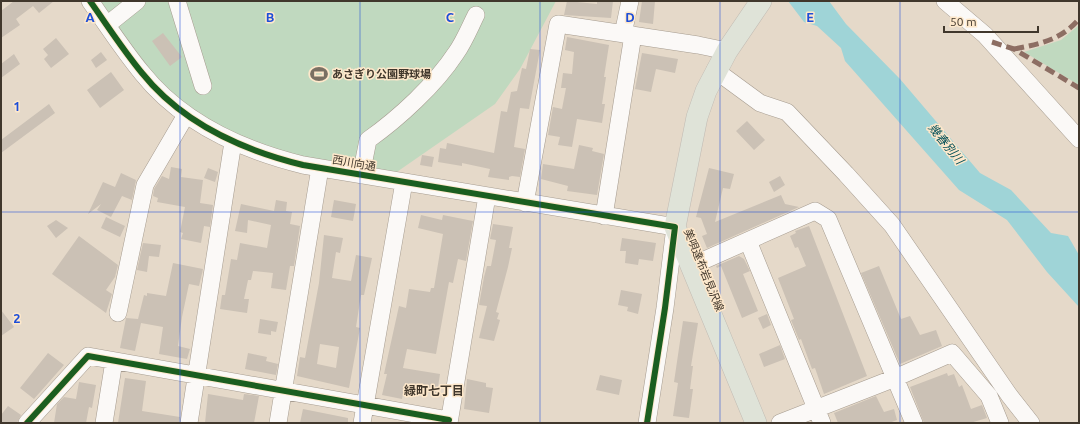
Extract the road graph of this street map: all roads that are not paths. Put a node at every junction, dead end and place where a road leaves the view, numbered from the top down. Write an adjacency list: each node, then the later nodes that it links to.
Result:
1 (90, 1): 8 (street, 西川向通)
2 (137, 1): 8 (street)
3 (177, 1): 12 (street)
4 (630, 1): 9 (street)
5 (761, 1): 10 (main road, 美唄達布岩見沢線)
6 (945, 1): 14 (street)
7 (476, 15): 17 (street)
8 (107, 25): 13 (street, 西川向通)
9 (628, 34): 10 (street); 20 (street); 21 (street)
10 (727, 51): 11 (main road, 美唄達布岩見沢線)
11 (715, 70): 22 (main road, 美唄達布岩見沢線); 43 (street)
12 (203, 86)
13 (186, 115): 15 (street, 西川向通); 25 (street)
14 (1079, 139)
15 (233, 142): 16 (street, 西川向通); 27 (street)
16 (320, 168): 17 (street, 西川向通); 29 (street)
17 (361, 175): 18 (street, 西川向通)
18 (404, 182): 19 (street, 西川向通); 30 (street)
19 (487, 196): 20 (street, 西川向通); 32 (street)
20 (525, 203): 21 (street, 西川向通)
21 (604, 216): 22 (street, 西川向通)
22 (675, 227): 24 (main road, 美唄達布岩見沢線); 38 (street)
23 (748, 241): 24 (street); 28 (street); 31 (street)
24 (691, 266): 39 (main road, 美唄達布岩見沢線)
25 (118, 313)
26 (114, 361): 27 (street); 33 (street); 34 (street)
27 (196, 374): 29 (street); 35 (street)
28 (895, 378): 31 (street); 41 (street); 42 (street)
29 (284, 390): 30 (street); 36 (street)
30 (366, 405): 32 (street); 37 (street)
31 (819, 416): 40 (street)
32 (449, 421)
33 (27, 423)
34 (104, 423)
35 (189, 423)
36 (278, 423)
37 (362, 423)
38 (647, 423)
39 (756, 423)
40 (780, 423)
41 (914, 423)
42 (1000, 423)
43 (1031, 423)

